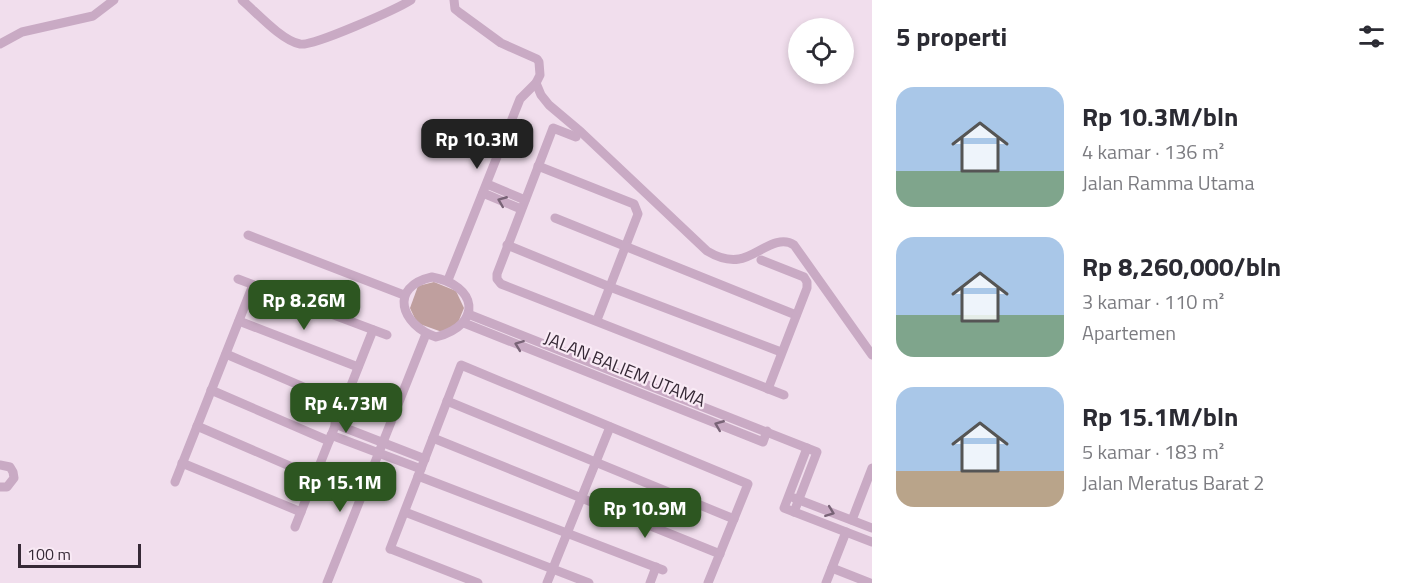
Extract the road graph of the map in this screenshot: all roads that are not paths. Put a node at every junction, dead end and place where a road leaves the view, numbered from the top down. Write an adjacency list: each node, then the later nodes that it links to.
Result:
1 (114, 0): 5 (street)
2 (242, 0): 3 (street)
3 (411, 0)
4 (453, 0): 6 (street)
5 (0, 44)
6 (536, 82): 9 (street); 30 (street)
7 (576, 137): 8 (street)
8 (538, 166): 10 (street); 14 (street)
9 (485, 189): 10 (street); 17 (street)
10 (523, 204): 13 (street)
11 (555, 218): 14 (street)
12 (248, 235): 20 (street)
13 (507, 245): 19 (street); 23 (street)
14 (626, 247): 19 (street); 21 (street)
15 (761, 260): 21 (street)
16 (238, 279): 18 (street)
17 (448, 280): 20 (street); 22 (street)
18 (253, 285): 24 (street); 25 (street)
19 (610, 287): 23 (street); 28 (street)
20 (404, 296): 26 (street)
21 (796, 315): 28 (street)
22 (466, 319): 26 (street); 43 (street, JALAN BALIEM UTAMA)
23 (597, 320): 32 (street)
24 (239, 321): 29 (street); 31 (street)
25 (373, 330): 27 (street); 31 (street)
26 (426, 334): 42 (street)
27 (387, 336)
28 (781, 352): 32 (street)
29 (226, 354): 33 (street); 36 (street)
30 (872, 355)
31 (358, 367): 36 (street)
32 (768, 389): 34 (street)
33 (211, 390): 38 (street); 40 (street)
34 (784, 395)
35 (447, 401): 39 (street); 41 (street); 46 (street)
36 (344, 404): 37 (street)
37 (335, 424): 40 (street); 42 (street)
38 (197, 426): 47 (street); 51 (street)
39 (610, 427): 46 (street); 61 (street)
40 (330, 438): 44 (street); 51 (street)
41 (433, 438): 45 (street); 56 (street)
42 (383, 442): 44 (street); 45 (street)
43 (807, 448): 55 (street); 57 (street, JALAN BALIEM UTAMA)
44 (379, 453): 50 (street); 71 (street)
45 (425, 459): 50 (street)
46 (596, 462): 56 (street); 61 (street)
47 (182, 463): 52 (street); 58 (street)
48 (0, 465): 54 (street)
49 (872, 468): 53 (street)
50 (420, 473): 59 (street); 66 (street)
51 (315, 477): 58 (street)
52 (175, 482)
53 (869, 486): 62 (street)
54 (0, 487)
55 (789, 496): 57 (street); 60 (street)
56 (581, 498): 66 (street); 68 (street)
57 (799, 500): 60 (street); 62 (street, one-way to 62)
58 (301, 512): 63 (street)
59 (405, 512): 70 (street); 72 (street)
60 (794, 512): 65 (street)
61 (734, 519): 68 (street)
62 (852, 520): 64 (street)
63 (295, 527)
64 (872, 528)
65 (846, 532): 67 (street); 69 (street)
66 (567, 533): 70 (street); 75 (street)
67 (872, 542)
68 (720, 554): 76 (street)
69 (832, 568): 77 (street); 78 (street)
70 (552, 569): 73 (street); 74 (street)
71 (327, 583)
72 (478, 583)
73 (547, 583)
74 (589, 583)
75 (651, 583)
76 (708, 583)
77 (826, 583)
78 (870, 583)

